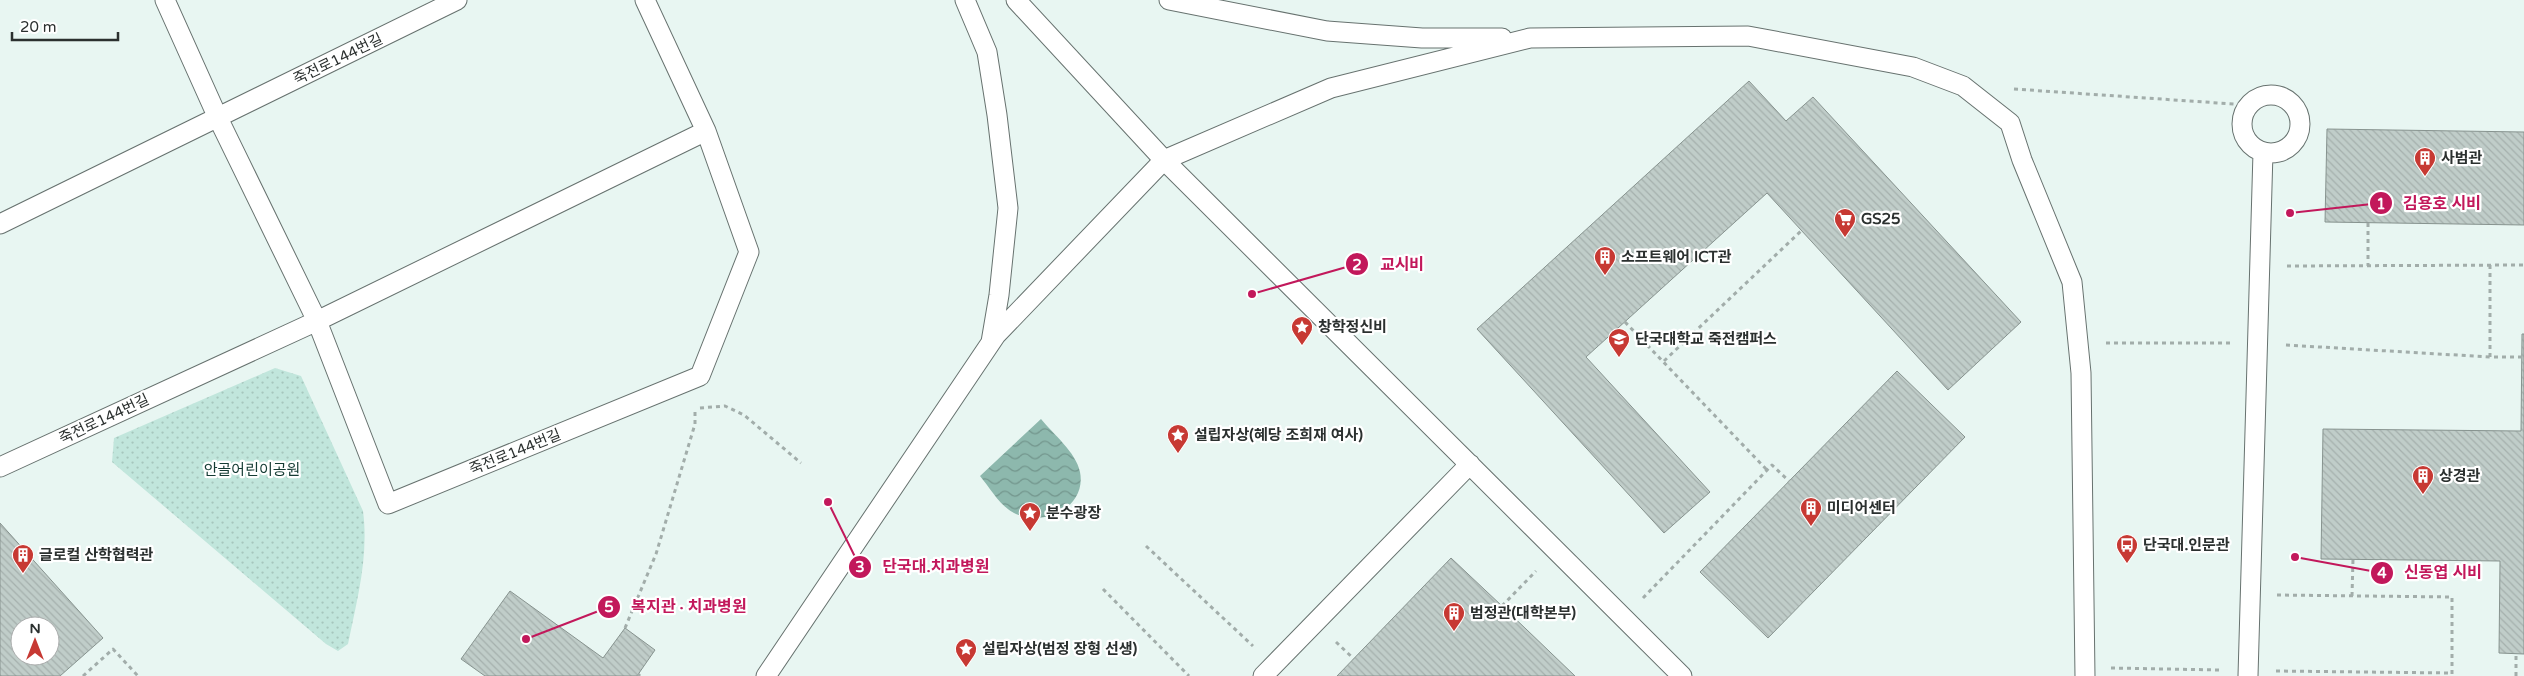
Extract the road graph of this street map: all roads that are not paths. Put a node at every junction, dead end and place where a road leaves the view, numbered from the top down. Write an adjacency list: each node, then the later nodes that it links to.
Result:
1 (165, 0): 8 (lane, 죽전로144번길)
2 (457, 0): 8 (lane, 죽전로144번길)
3 (645, 0): 9 (lane)
4 (965, 0): 14 (lane)
5 (1016, 0): 11 (lane)
6 (1169, 0): 7 (lane)
7 (1530, 38): 11 (lane); 18 (lane)
8 (218, 118): 12 (lane, 죽전로144번길); 13 (lane, 죽전로144번길)
9 (706, 131): 13 (lane, 죽전로144번길); 13 (lane, 죽전로144번길)
10 (2263, 152): 10 (lane); 19 (lane)
11 (1164, 160): 14 (lane); 15 (lane)
12 (0, 224)
13 (317, 321): 16 (lane, 죽전로144번길)
14 (990, 343): 20 (lane)
15 (1470, 464): 17 (lane); 21 (lane)
16 (0, 467)
17 (1268, 671)
18 (2086, 672)
19 (2248, 673)
20 (769, 675)
21 (1682, 676)

